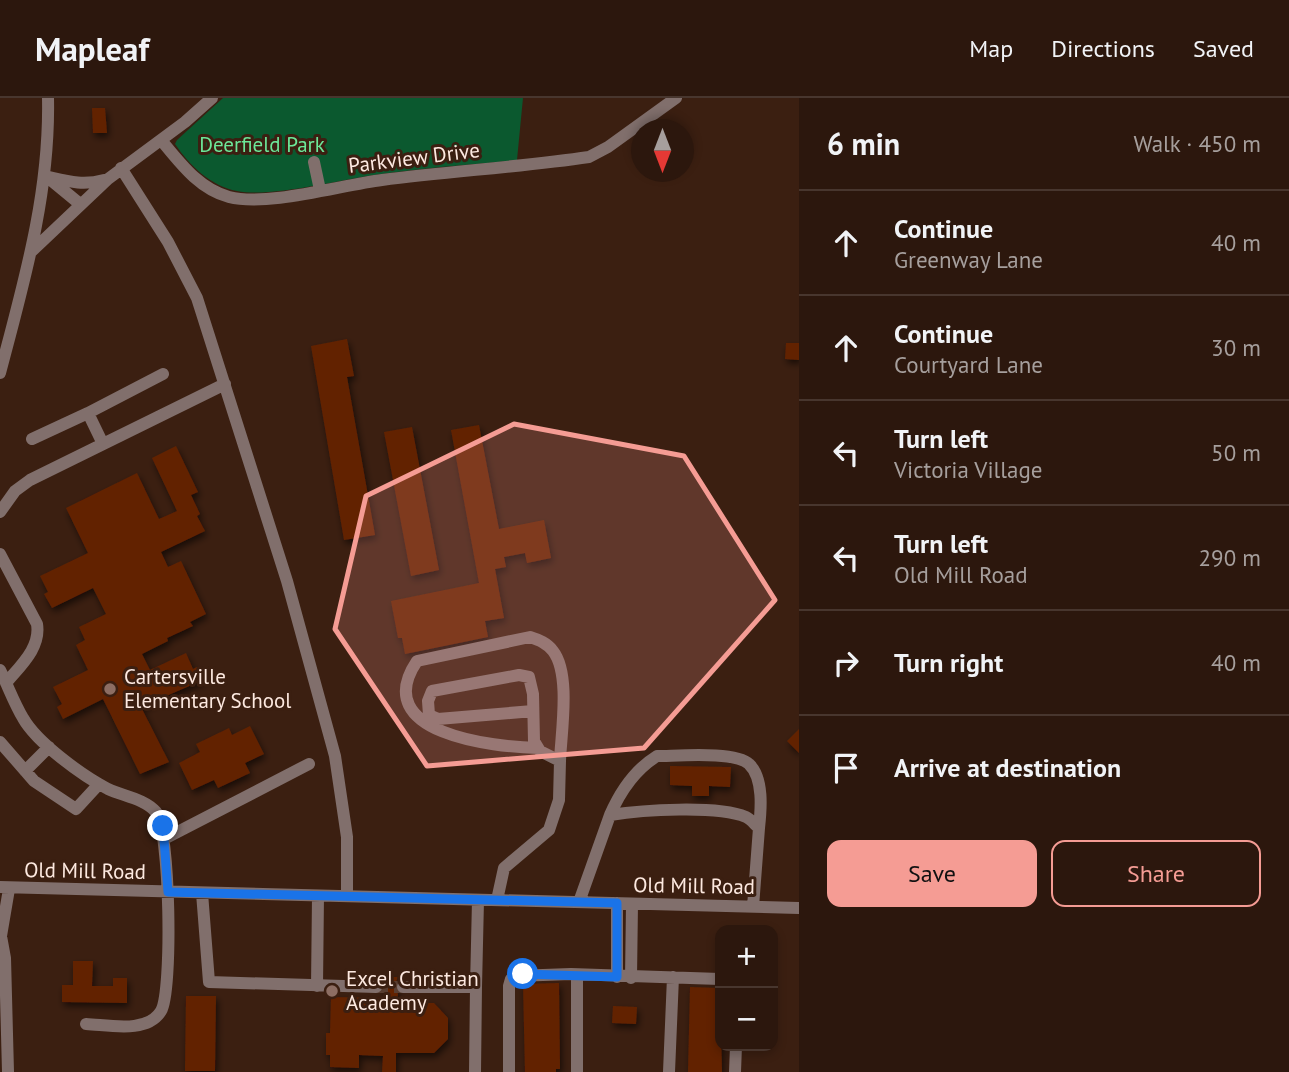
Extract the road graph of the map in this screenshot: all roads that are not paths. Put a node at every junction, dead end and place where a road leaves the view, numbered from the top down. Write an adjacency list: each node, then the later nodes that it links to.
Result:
1 (48, 98): 7 (street)
2 (212, 98): 4 (street)
3 (677, 98): 9 (street, Parkview Drive)
4 (161, 140): 6 (street); 9 (street, Parkview Drive)
5 (314, 162): 9 (street)
6 (121, 168): 8 (street); 14 (street)
7 (45, 176): 8 (street); 10 (street); 11 (street)
8 (108, 179): 10 (street)
9 (320, 190)
10 (80, 204): 11 (street)
11 (32, 251): 12 (street)
12 (0, 373)
13 (163, 374): 15 (street)
14 (225, 384): 17 (street); 37 (street)
15 (88, 413): 16 (street); 17 (street)
16 (32, 439)
17 (103, 444): 18 (street)
18 (0, 512)
19 (0, 554): 21 (street)
20 (0, 670): 21 (street)
21 (6, 684): 24 (street)
22 (534, 711): 22 (street); 25 (street)
23 (0, 742): 28 (street)
24 (49, 747): 28 (street); 29 (street)
25 (538, 748): 26 (street); 26 (street)
26 (560, 761): 39 (street)
27 (309, 764): 32 (street)
28 (25, 771): 29 (street)
29 (99, 784): 32 (street)
30 (610, 816): 31 (street); 31 (street); 40 (street)
31 (759, 828): 43 (street)
32 (164, 839): 34 (street)
33 (5, 888): 34 (street, Old Mill Road); 45 (street)
34 (168, 892): 35 (street, Old Mill Road); 55 (street)
35 (202, 893): 36 (street, Old Mill Road); 51 (street)
36 (318, 896): 37 (street, Old Mill Road); 51 (street)
37 (346, 897): 38 (street, Old Mill Road)
38 (478, 900): 39 (street, Old Mill Road); 54 (street)
39 (497, 900): 40 (street, Old Mill Road)
40 (579, 902): 41 (street, Old Mill Road)
41 (617, 903): 42 (street, Old Mill Road); 47 (street)
42 (632, 904): 43 (street, Old Mill Road); 49 (street)
43 (753, 907): 44 (street, Old Mill Road)
44 (799, 908)
45 (1, 937): 57 (street)
46 (577, 976): 47 (street); 59 (street); 60 (street)
47 (617, 977): 49 (street)
48 (673, 977): 49 (street); 50 (street); 61 (street)
49 (631, 978)
50 (715, 979)
51 (317, 986): 52 (street)
52 (376, 987)
53 (403, 987): 54 (street)
54 (476, 987): 58 (street)
55 (86, 1024)
56 (736, 1051): 62 (street)
57 (8, 1072)
58 (475, 1072)
59 (509, 1072)
60 (578, 1072)
61 (669, 1072)
62 (735, 1072)

